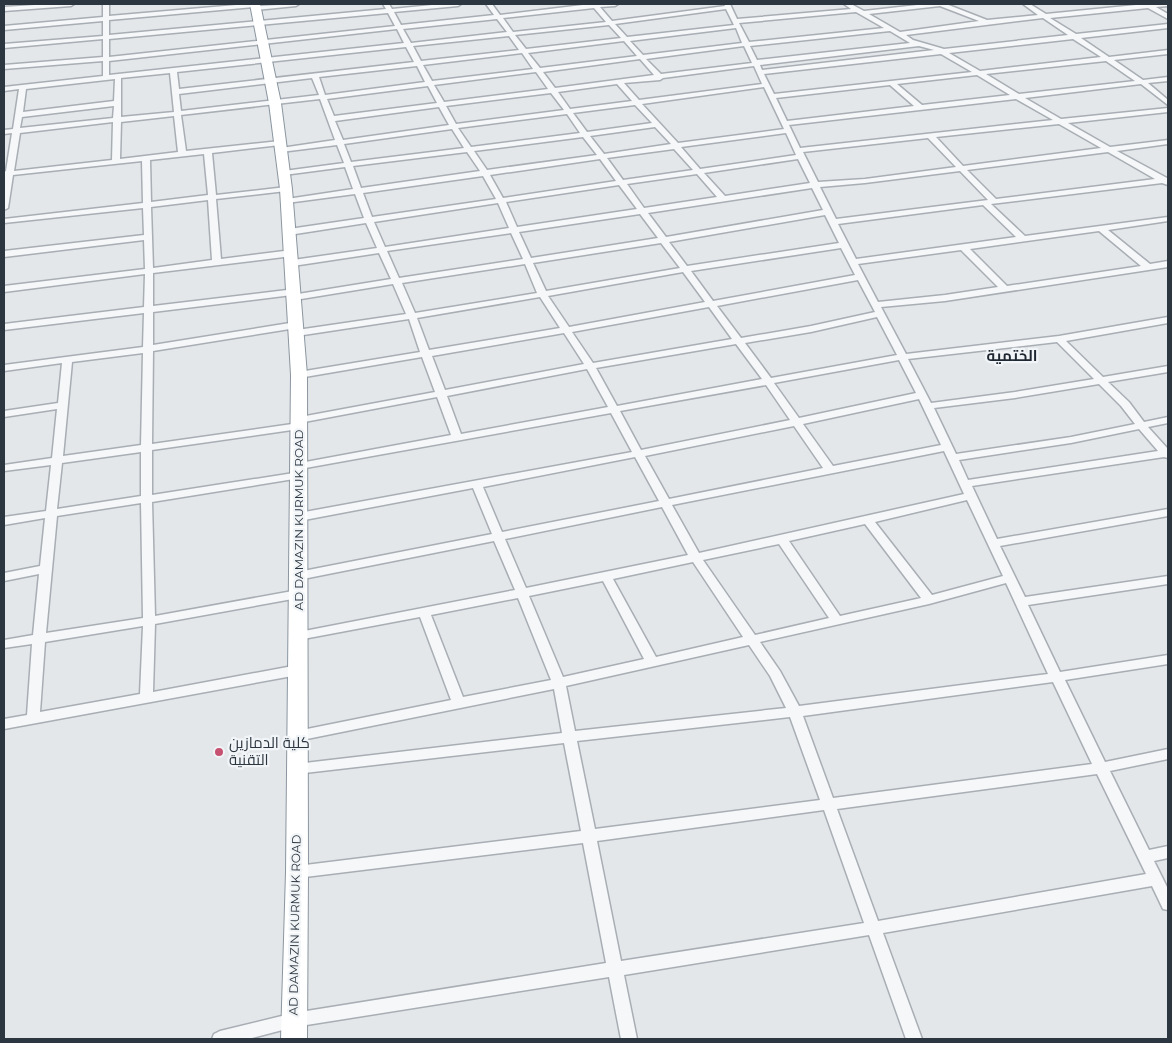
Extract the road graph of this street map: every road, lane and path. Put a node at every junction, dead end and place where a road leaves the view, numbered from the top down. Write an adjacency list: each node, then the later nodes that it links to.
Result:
1 (71, 4): 15 (street)
2 (106, 4): 21 (street)
3 (296, 4): 16 (street)
4 (458, 4): 14 (street)
5 (489, 4): 19 (street)
6 (615, 4): 11 (street)
7 (847, 4): 17 (street)
8 (940, 4): 17 (street); 22 (street)
9 (1026, 4): 18 (street)
10 (1168, 4): 12 (street)
11 (595, 5): 19 (street); 23 (street)
12 (1148, 5): 18 (street); 20 (street)
13 (728, 6): 23 (street); 24 (street)
14 (388, 7): 16 (street); 26 (street)
15 (4, 9)
16 (256, 10): 21 (street); 32 (street); 34 (highway, AD DAMAZIN KURMUK ROAD)
17 (860, 12): 24 (street); 28 (street)
18 (1043, 16): 22 (street); 31 (street)
19 (498, 17): 26 (street); 29 (street)
20 (1168, 17)
21 (106, 19): 27 (street); 32 (street)
22 (987, 22): 30 (street)
23 (611, 23): 29 (street); 33 (street)
24 (736, 23): 33 (street); 35 (street)
25 (1168, 26): 31 (street)
26 (399, 27): 34 (street); 37 (street)
27 (4, 28)
28 (892, 29): 30 (street); 35 (street)
29 (511, 34): 37 (street); 40 (street)
30 (900, 34): 36 (street)
31 (1072, 36): 39 (street); 44 (street)
32 (106, 37): 38 (street); 42 (street)
33 (626, 39): 40 (street); 43 (street)
34 (264, 42): 42 (street); 45 (highway, AD DAMAZIN KURMUK ROAD)
35 (747, 44): 43 (street); 47 (street)
36 (918, 44): 39 (street); 47 (street)
37 (408, 45): 45 (street); 46 (street)
38 (4, 46)
39 (940, 50): 47 (street); 51 (street)
40 (524, 52): 46 (street); 49 (street)
41 (1168, 52): 44 (street)
42 (106, 58): 48 (street); 55 (street)
43 (643, 58): 49 (street); 54 (street)
44 (1107, 59): 51 (street); 58 (street)
45 (267, 61): 50 (street); 57 (highway, AD DAMAZIN KURMUK ROAD)
46 (419, 64): 52 (street); 61 (street)
47 (758, 66): 54 (street); 62 (street)
48 (4, 67)
49 (538, 70): 61 (street); 65 (street)
50 (173, 71): 53 (street); 66 (street)
51 (982, 74): 60 (street); 68 (street)
52 (315, 76): 57 (street); 69 (street)
53 (118, 77): 55 (street); 73 (street)
54 (660, 78): 59 (street)
55 (106, 79): 63 (street)
56 (1168, 79): 58 (street)
57 (271, 81): 66 (street); 70 (highway, AD DAMAZIN KURMUK ROAD)
58 (1142, 82): 68 (street); 72 (street)
59 (620, 83): 65 (street); 71 (street)
60 (892, 83): 67 (street); 75 (street)
61 (430, 84): 69 (street); 74 (street)
62 (767, 85): 67 (street); 71 (street)
63 (24, 87): 64 (street); 79 (street)
64 (4, 89)
65 (554, 91): 74 (street); 77 (street)
66 (175, 92): 78 (street)
67 (772, 96): 85 (street)
68 (1018, 96): 75 (street); 82 (street)
69 (323, 97): 70 (street); 80 (street)
70 (275, 103): 78 (street); 92 (highway, AD DAMAZIN KURMUK ROAD)
71 (638, 103): 77 (street); 83 (street)
72 (1168, 103)
73 (117, 104): 79 (street); 81 (street)
74 (441, 105): 80 (street); 84 (street)
75 (921, 108): 85 (street)
76 (1168, 110): 82 (street)
77 (569, 112): 84 (street); 88 (street)
78 (177, 114): 81 (street); 98 (street)
79 (19, 115): 86 (street)
80 (331, 119): 90 (street)
81 (117, 120): 86 (street); 101 (street)
82 (1059, 121): 89 (street); 95 (street)
83 (657, 124): 88 (street); 93 (street)
84 (453, 126): 90 (street); 94 (street)
85 (787, 126): 93 (street); 97 (street)
86 (16, 131): 87 (street); 105 (street)
87 (4, 132)
88 (586, 134): 94 (street); 100 (street)
89 (930, 136): 97 (street); 103 (street)
90 (340, 141): 92 (street); 102 (street)
91 (1168, 142): 95 (street)
92 (280, 146): 96 (street); 110 (highway, AD DAMAZIN KURMUK ROAD)
93 (677, 147): 100 (street); 104 (street)
94 (468, 149): 102 (street); 106 (street)
95 (1109, 150): 103 (street); 107 (street)
96 (208, 151): 98 (street); 112 (street)
97 (800, 153): 104 (street); 109 (street)
98 (182, 154): 99 (street)
99 (146, 158): 101 (street); 117 (street)
100 (603, 158): 106 (street); 108 (street)
101 (116, 162): 105 (street)
102 (349, 165): 110 (street); 111 (street)
103 (962, 168): 109 (street); 115 (street)
104 (698, 172): 108 (street); 113 (street)
105 (7, 174): 118 (street)
106 (486, 174): 111 (street); 114 (street)
107 (1167, 181): 115 (street)
108 (622, 183): 114 (street); 119 (street)
109 (816, 185): 113 (street); 120 (street)
110 (286, 188): 111 (street); 112 (street); 126 (highway, AD DAMAZIN KURMUK ROAD)
111 (359, 192): 122 (street)
112 (212, 198): 117 (street); 137 (street)
113 (723, 199): 119 (street)
114 (501, 201): 122 (street); 125 (street)
115 (994, 202): 116 (street)
116 (984, 203): 120 (street); 129 (street)
117 (148, 205): 123 (street); 127 (street)
118 (4, 208)
119 (642, 211): 125 (street); 128 (street)
120 (831, 217): 128 (street); 130 (street)
121 (1168, 219): 124 (street)
122 (369, 220): 126 (street); 132 (street)
123 (4, 221)
124 (1101, 228): 129 (street); 139 (street)
125 (516, 231): 132 (street); 135 (street)
126 (289, 232): 134 (highway, AD DAMAZIN KURMUK ROAD)
127 (149, 237): 133 (street); 141 (street)
128 (664, 240): 135 (street); 140 (street)
129 (1024, 240): 131 (street)
130 (844, 245): 136 (street); 140 (street)
131 (964, 248): 136 (street); 145 (street)
132 (382, 250): 134 (street); 143 (street)
133 (4, 254)
134 (292, 258): 137 (street); 147 (highway, AD DAMAZIN KURMUK ROAD)
135 (529, 261): 143 (street); 146 (street)
136 (853, 262): 142 (street)
137 (217, 263): 141 (street)
138 (1168, 264): 139 (street)
139 (1148, 267): 145 (street)
140 (686, 269): 146 (street); 148 (street)
141 (149, 271): 144 (street); 149 (street)
142 (861, 277): 148 (street); 150 (street)
143 (395, 282): 147 (street); 151 (street)
144 (4, 289)
145 (1005, 289): 150 (street)
146 (542, 293): 151 (street); 155 (street)
147 (295, 295): 149 (street); 154 (highway, AD DAMAZIN KURMUK ROAD)
148 (711, 304): 155 (street); 157 (street)
149 (148, 310): 153 (street); 158 (street)
150 (878, 310): 157 (street); 160 (street)
151 (412, 316): 154 (street); 159 (street)
152 (1168, 320): 156 (street)
153 (4, 327)
154 (296, 329): 158 (street); 165 (highway, AD DAMAZIN KURMUK ROAD)
155 (566, 330): 159 (street); 162 (street)
156 (1059, 339): 160 (street); 167 (street)
157 (737, 341): 162 (street); 166 (street)
158 (148, 349): 161 (street); 179 (street)
159 (426, 353): 165 (street); 168 (street)
160 (902, 357): 166 (street); 169 (street)
161 (67, 360): 163 (street); 170 (street)
162 (590, 366): 168 (street); 172 (street)
163 (4, 368)
164 (1168, 369): 167 (street)
165 (299, 375): 175 (highway, AD DAMAZIN KURMUK ROAD)
166 (768, 381): 172 (street); 176 (street)
167 (1100, 381): 171 (street); 177 (street)
168 (441, 395): 175 (street); 178 (street)
169 (922, 395): 171 (street); 176 (street)
170 (63, 405): 173 (street); 184 (street)
171 (928, 406): 180 (street)
172 (612, 408): 178 (street); 181 (street)
173 (4, 414)
174 (1168, 420): 177 (street)
175 (299, 423): 179 (street); 187 (highway, AD DAMAZIN KURMUK ROAD)
176 (796, 423): 181 (street); 186 (street)
177 (1142, 425): 182 (street); 183 (street)
178 (457, 437): 187 (street)
179 (147, 447): 184 (street); 191 (street)
180 (947, 447): 183 (street); 186 (street)
181 (640, 454): 189 (street); 192 (street)
182 (1168, 454): 188 (street)
183 (952, 458): 188 (street)
184 (58, 460): 185 (street); 194 (street)
185 (4, 468)
186 (830, 470): 192 (street)
187 (300, 471): 191 (street); 195 (highway, AD DAMAZIN KURMUK ROAD)
188 (964, 484): 190 (street)
189 (477, 485): 195 (street); 198 (street)
190 (970, 496): 197 (street); 200 (street)
191 (146, 499): 194 (street); 214 (street)
192 (666, 502): 198 (street); 201 (street)
193 (1168, 512): 200 (street)
194 (52, 514): 196 (street); 202 (street)
195 (299, 517): 203 (highway, AD DAMAZIN KURMUK ROAD)
196 (4, 521)
197 (868, 521): 199 (street); 210 (street)
198 (498, 538): 203 (street); 208 (street)
199 (782, 539): 201 (street); 213 (street)
200 (992, 544): 206 (street)
201 (695, 557): 204 (street); 217 (street)
202 (46, 569): 205 (street); 216 (street)
203 (298, 576): 209 (highway, AD DAMAZIN KURMUK ROAD)
204 (606, 576): 208 (street); 220 (street)
205 (4, 577)
206 (1009, 578): 210 (street); 211 (street)
207 (1168, 580): 211 (street)
208 (522, 593): 212 (street); 223 (street)
209 (298, 594): 214 (street); 215 (highway, AD DAMAZIN KURMUK ROAD)
210 (929, 600): 213 (street)
211 (1021, 602): 222 (street)
212 (424, 612): 215 (street); 225 (street)
213 (836, 620): 217 (street)
214 (149, 621): 216 (street); 224 (street)
215 (298, 636): 221 (highway, AD DAMAZIN KURMUK ROAD)
216 (38, 638): 218 (street); 227 (street)
217 (750, 639): 220 (street); 226 (street)
218 (4, 644)
219 (1168, 659): 222 (street)
220 (652, 662): 223 (street)
221 (298, 670): 224 (street); 229 (highway, AD DAMAZIN KURMUK ROAD)
222 (1057, 678): 226 (street); 232 (street)
223 (558, 683): 225 (street); 230 (street)
224 (146, 698): 227 (street)
225 (459, 703): 229 (street)
226 (795, 712): 230 (street); 234 (street)
227 (33, 719): 228 (street)
228 (4, 724)
229 (296, 736): 233 (highway, AD DAMAZIN KURMUK ROAD)
230 (569, 737): 233 (street); 235 (street)
231 (1168, 754): 232 (street)
232 (1101, 768): 234 (street); 237 (street)
233 (296, 769): 238 (highway, AD DAMAZIN KURMUK ROAD)
234 (829, 805): 235 (street); 241 (street)
235 (589, 836): 238 (street); 242 (street)
236 (1168, 852): 237 (street)
237 (1145, 857): 239 (street)
238 (297, 872): 243 (highway, AD DAMAZIN KURMUK ROAD)
239 (1156, 879): 240 (street); 241 (street)
240 (1168, 904)
241 (874, 928): 242 (street); 247 (street)
242 (615, 969): 243 (street); 246 (street)
243 (294, 1020): 244 (street); 245 (highway, AD DAMAZIN KURMUK ROAD)
244 (220, 1039)
245 (294, 1039)
246 (629, 1039)
247 (914, 1039)

